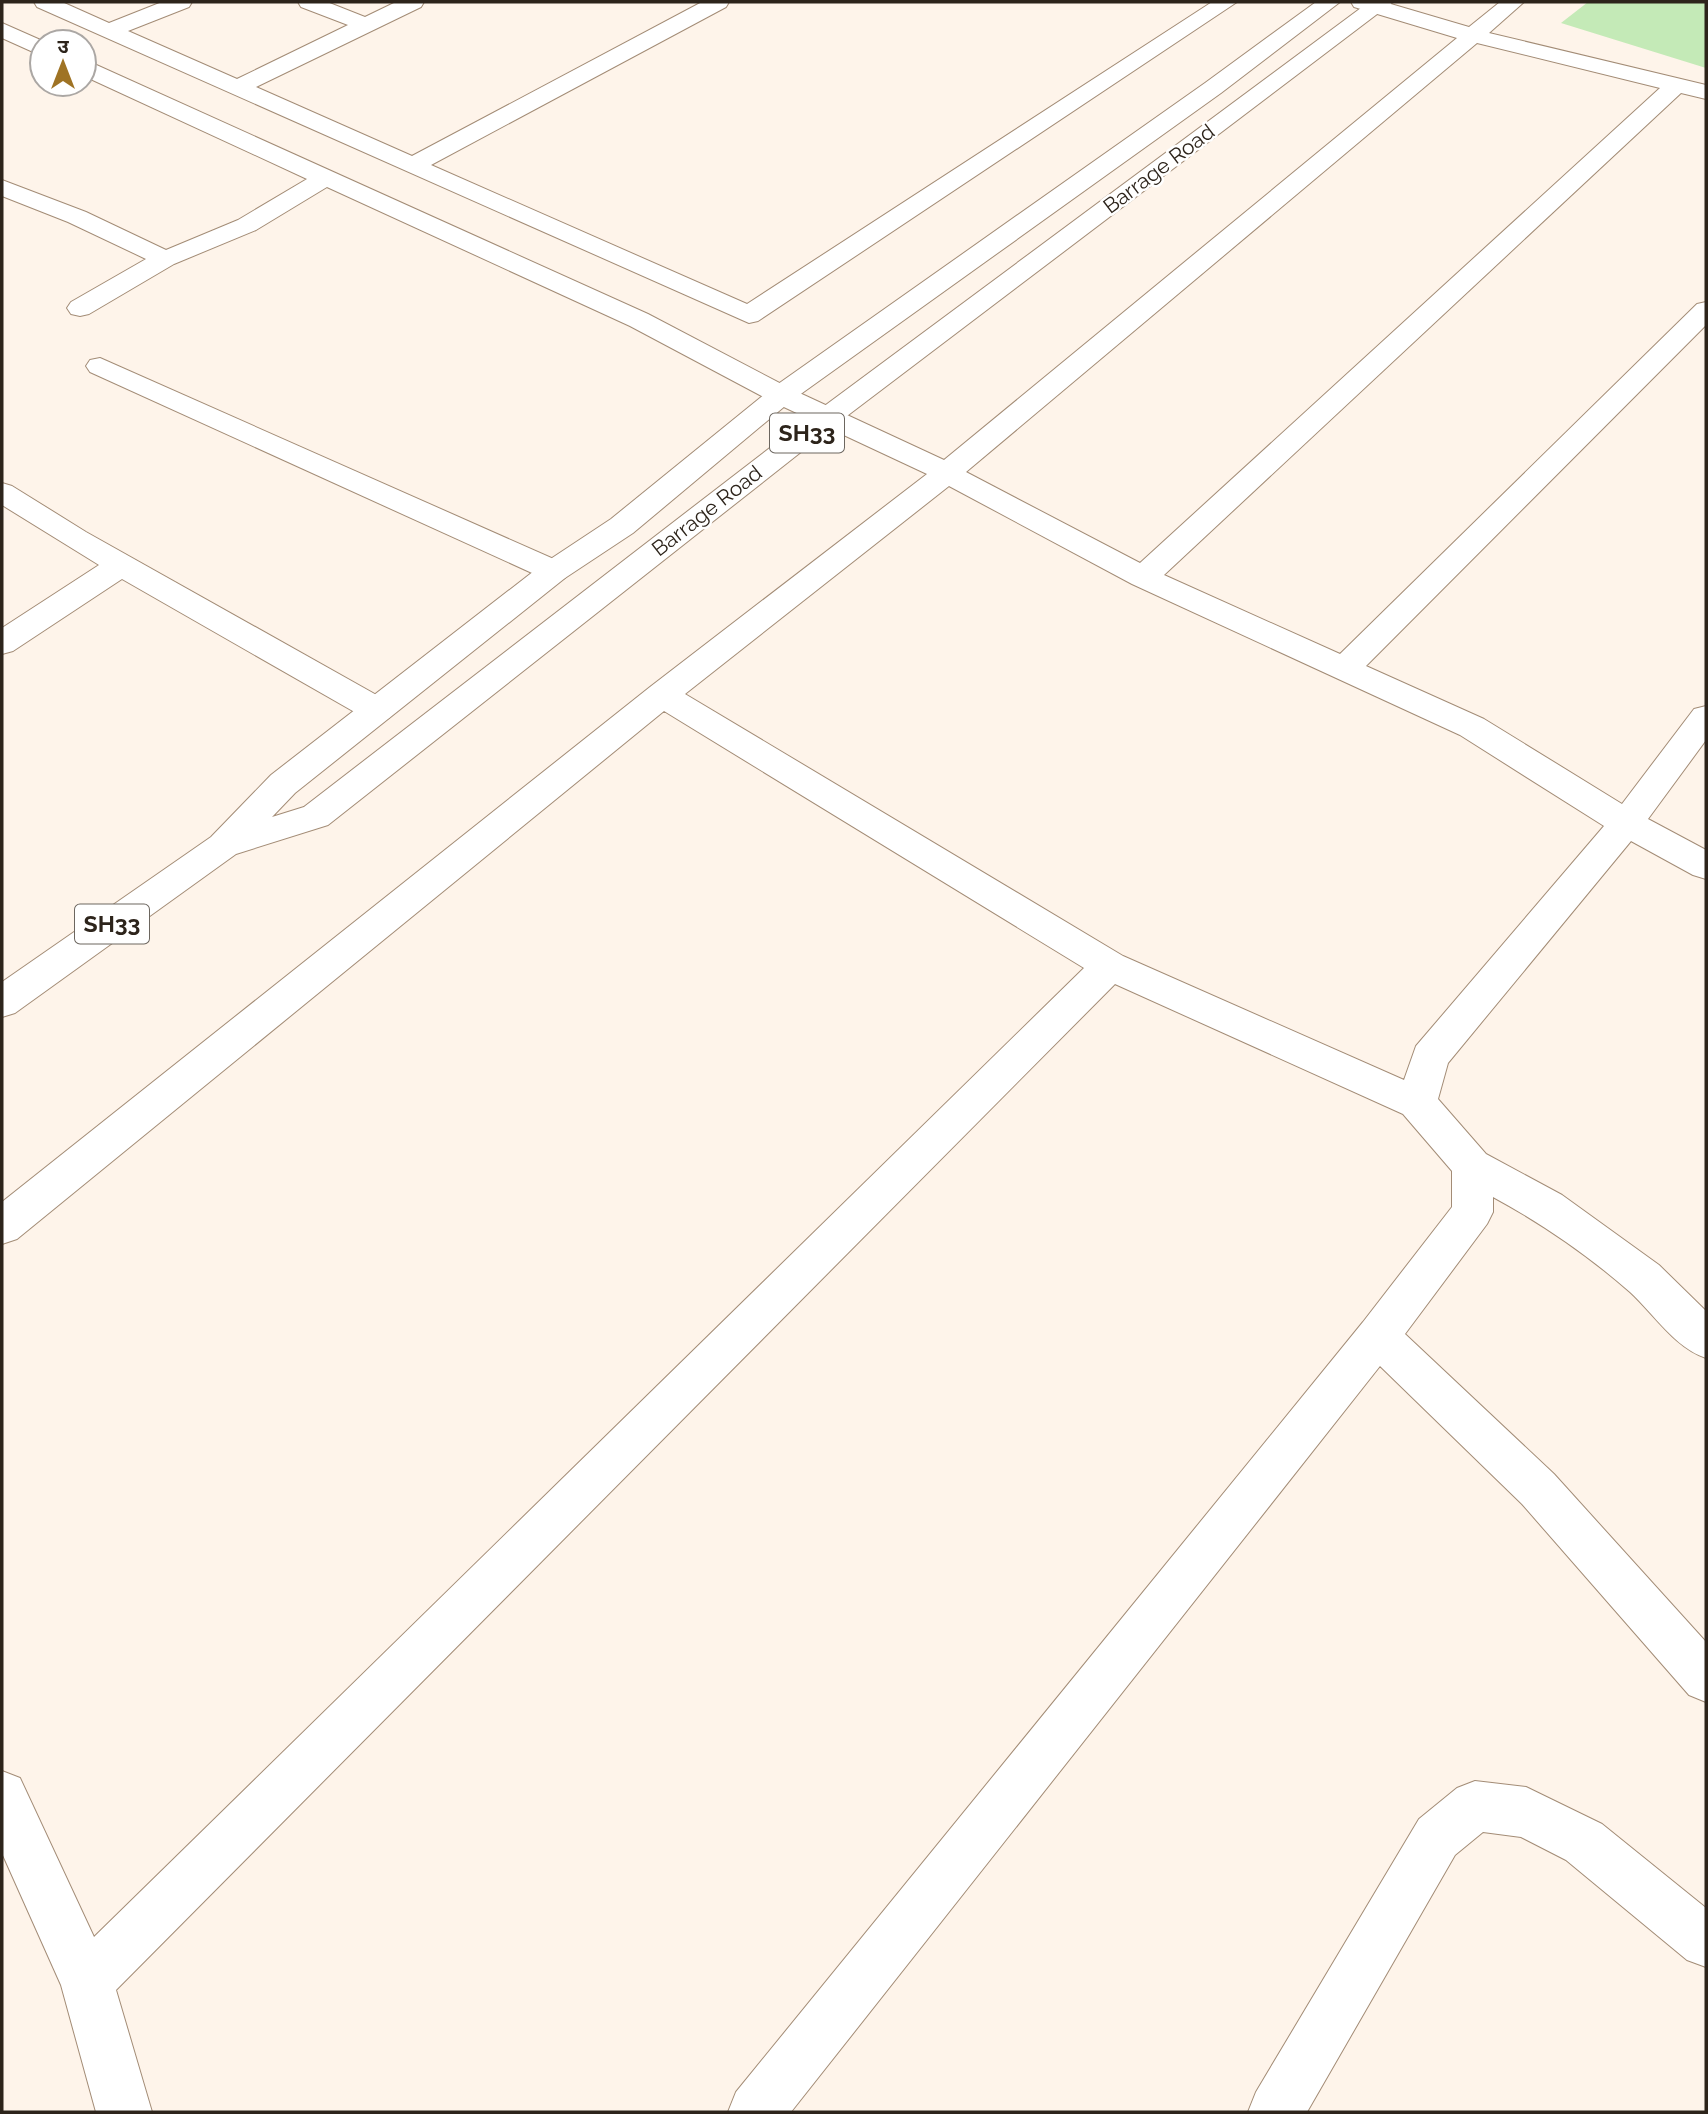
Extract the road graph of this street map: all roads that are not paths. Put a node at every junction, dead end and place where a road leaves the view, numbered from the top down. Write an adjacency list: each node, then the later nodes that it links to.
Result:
1 (45, 2): 12 (street)
2 (181, 2): 12 (street)
3 (309, 2): 10 (street)
4 (413, 2): 10 (street)
5 (719, 2): 19 (street)
6 (1221, 2): 19 (street)
7 (1329, 2): 26 (street, Barrage Road / SH33)
8 (1513, 2): 13 (street)
9 (1374, 3): 13 (street); 27 (street, Barrage Road / SH33)
10 (366, 25): 17 (street)
11 (2, 30): 14 (street)
12 (110, 30): 17 (street)
13 (1471, 35): 16 (street); 28 (street)
14 (28, 42)
15 (98, 74): 20 (street)
16 (1676, 85): 18 (street); 32 (street)
17 (238, 87): 19 (street)
18 (1706, 92)
19 (411, 166)
20 (324, 179): 22 (street); 26 (street)
21 (2, 187): 22 (street)
22 (165, 259): 23 (street)
23 (80, 308)
24 (1706, 310): 34 (street)
25 (100, 366): 31 (street)
26 (781, 395): 27 (street); 31 (street, Barrage Road / SH33)
27 (829, 416): 28 (street); 39 (street, Barrage Road / SH33)
28 (947, 473): 32 (street); 35 (street)
29 (2, 492): 30 (street)
30 (121, 565): 33 (street); 36 (street)
31 (554, 571): 36 (street, Barrage Road / SH33)
32 (1143, 577): 34 (street)
33 (2, 643)
34 (1345, 668): 38 (street)
35 (662, 695): 41 (street); 45 (street)
36 (377, 710): 39 (street, Barrage Road / SH33)
37 (1706, 717): 38 (street)
38 (1626, 823): 40 (street); 43 (street)
39 (223, 846): 42 (street, Barrage Road / SH33)
40 (1706, 866)
41 (1110, 966): 43 (street); 51 (street)
42 (2, 1002)
43 (1417, 1103): 44 (street)
44 (1472, 1166): 46 (street); 47 (street)
45 (2, 1226)
46 (1378, 1336): 48 (street); 53 (street)
47 (1706, 1339)
48 (1706, 1678)
49 (2, 1796): 51 (street)
50 (1706, 1941): 54 (street)
51 (87, 1981): 52 (street)
52 (124, 2112)
53 (756, 2112)
54 (1276, 2112)

